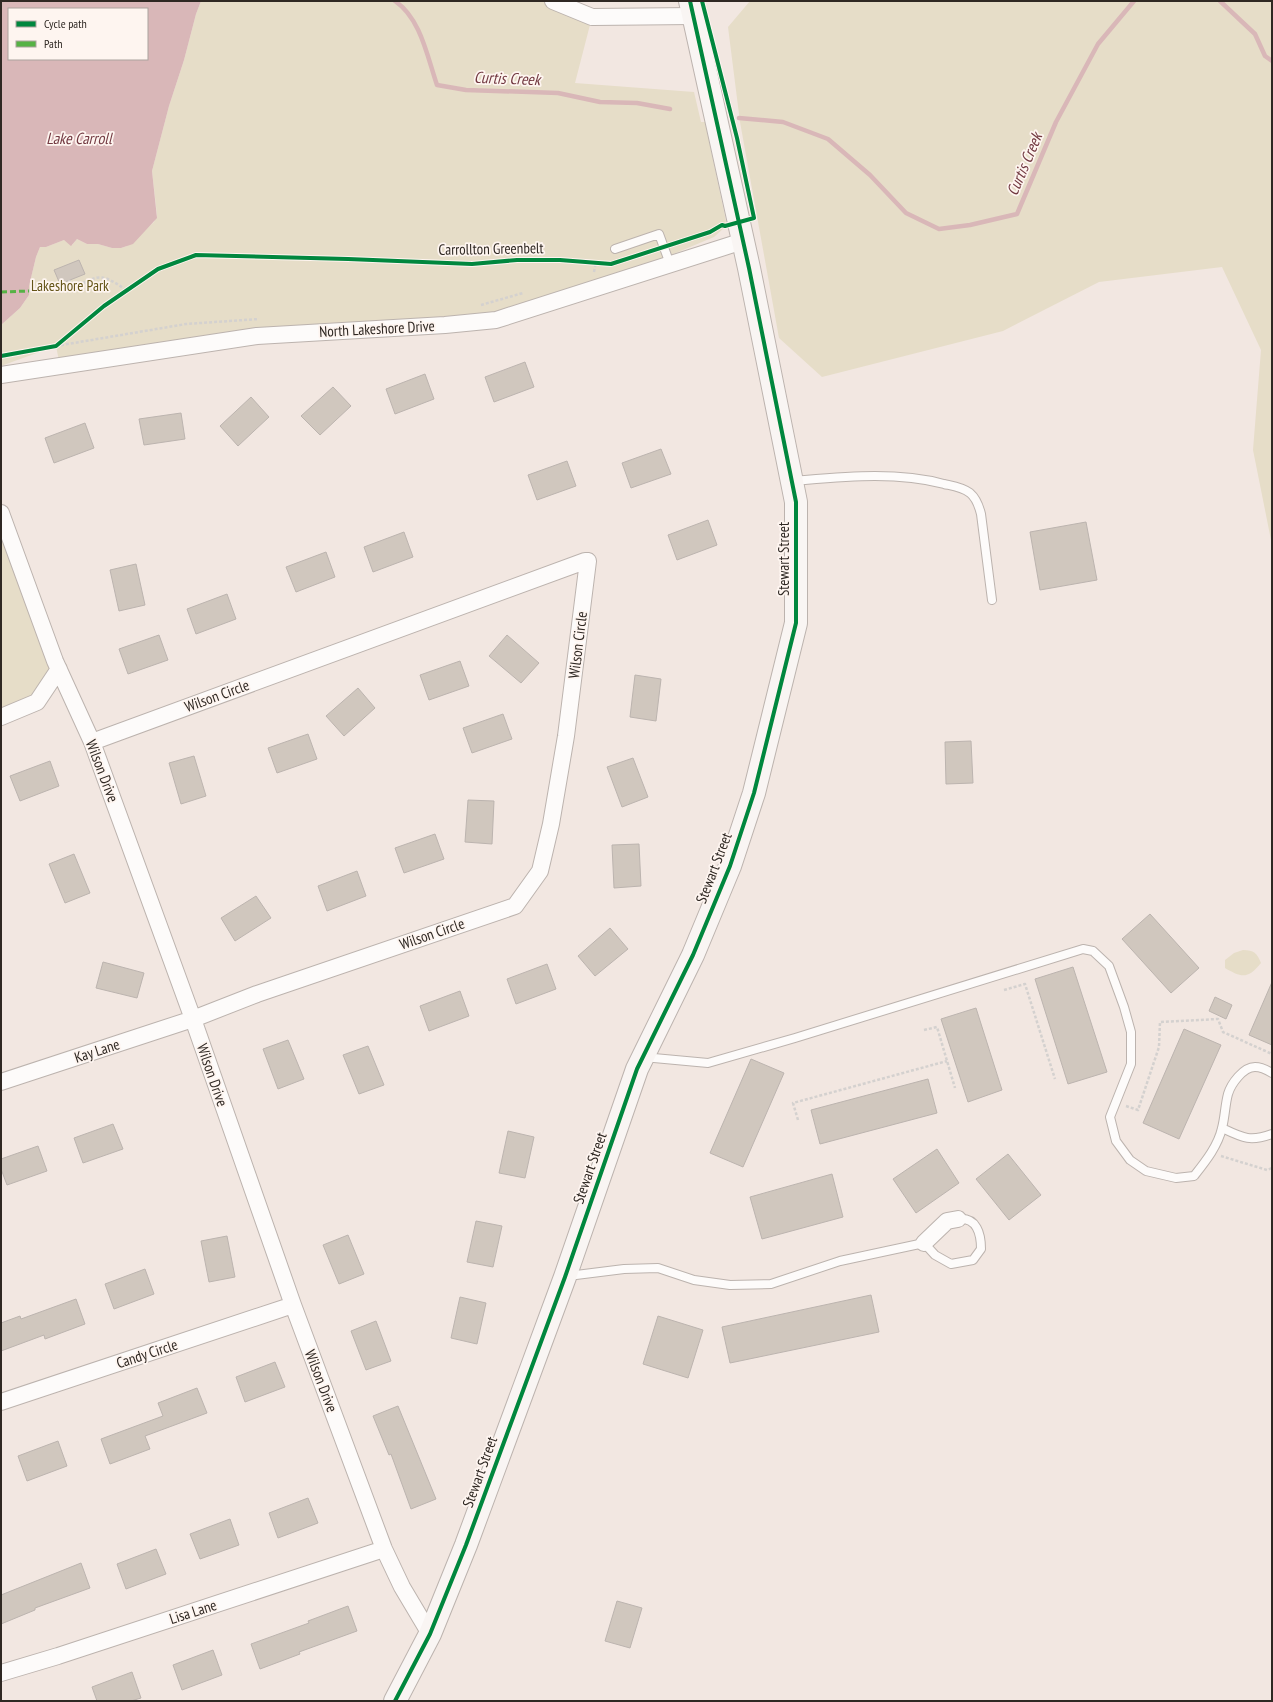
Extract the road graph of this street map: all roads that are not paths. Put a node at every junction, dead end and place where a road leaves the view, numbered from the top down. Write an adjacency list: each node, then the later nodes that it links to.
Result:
1 (552, 1): 2 (street)
2 (692, 9): 3 (street, Stewart Street)
3 (743, 241): 5 (street, North Lakeshore Drive); 7 (street, Stewart Street)
4 (615, 249): 5 (lane)
5 (670, 264): 6 (street, North Lakeshore Drive)
6 (1, 375)
7 (792, 481): 9 (lane); 14 (street, Stewart Street)
8 (1, 514): 10 (street, Wilson Drive)
9 (992, 600)
10 (59, 669): 11 (street); 12 (street, Wilson Drive)
11 (1, 717)
12 (92, 742): 13 (street, Wilson Drive); 13 (street, Wilson Circle)
13 (193, 1019): 16 (street, Kay Lane); 22 (street, Wilson Drive)
14 (643, 1057): 17 (lane); 21 (street, Stewart Street)
15 (1272, 1073): 17 (lane)
16 (1, 1082)
17 (1222, 1128): 18 (lane)
18 (1272, 1134)
19 (958, 1218): 20 (street); 20 (lane)
20 (924, 1243): 21 (lane)
21 (565, 1277): 25 (street, Stewart Street)
22 (293, 1305): 23 (street, Candy Circle); 24 (street, Wilson Drive)
23 (1, 1402)
24 (384, 1549): 25 (street, Wilson Drive); 26 (street, Lisa Lane)
25 (430, 1634): 27 (street, Stewart Street)
26 (1, 1673)
27 (396, 1701)

